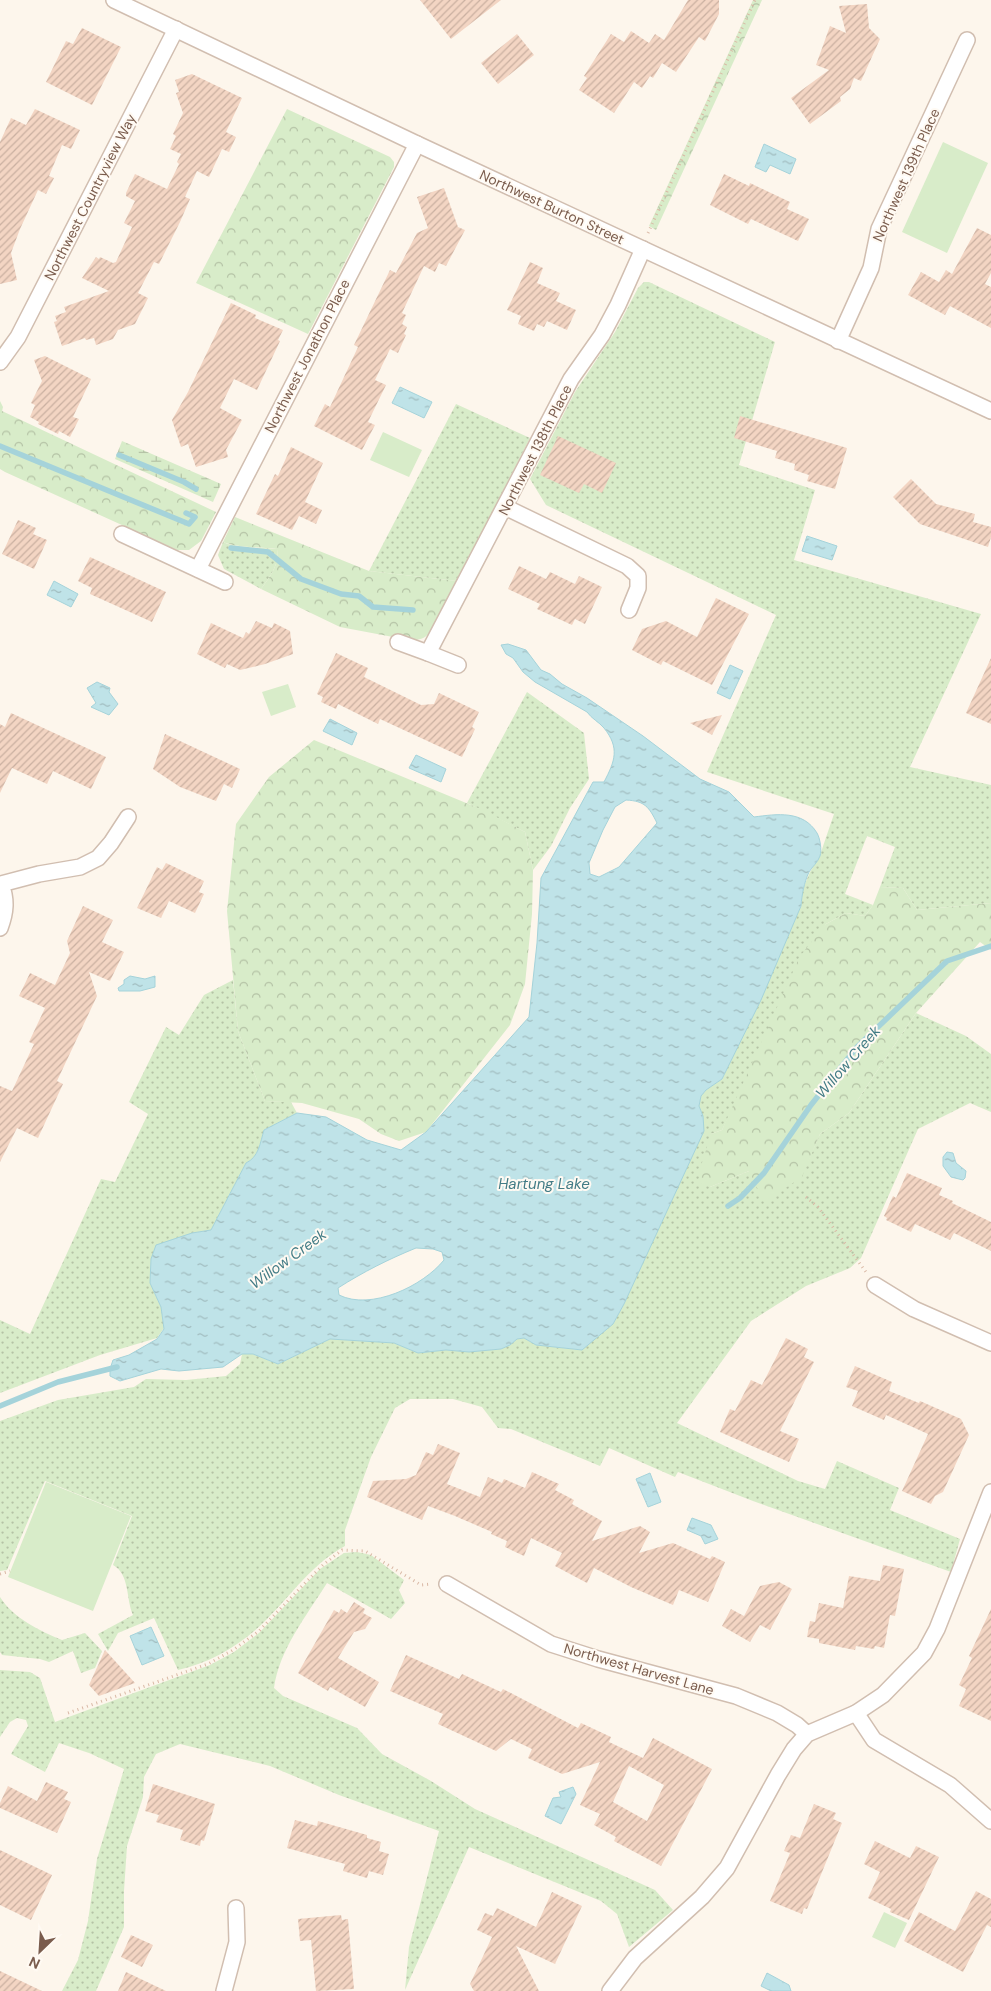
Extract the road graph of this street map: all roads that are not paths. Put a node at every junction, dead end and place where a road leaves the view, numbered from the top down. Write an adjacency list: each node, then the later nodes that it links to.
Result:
1 (114, 0): 2 (street, Northwest Burton Street)
2 (176, 29): 4 (street, Northwest Burton Street); 7 (street, Northwest Countryview Way)
3 (967, 40): 6 (street, Northwest 139th Place)
4 (417, 144): 5 (street, Northwest Burton Street); 11 (street, Northwest Jonathon Place)
5 (643, 249): 6 (street, Northwest Burton Street); 9 (street, Northwest 138th Place)
6 (838, 341): 8 (street, Northwest Burton Street)
7 (0, 362)
8 (991, 411)
9 (505, 507): 13 (street); 15 (street, Northwest 138th Place)
10 (122, 534): 11 (street)
11 (198, 569): 12 (street)
12 (225, 582)
13 (628, 610)
14 (398, 642): 15 (street)
15 (428, 653): 16 (street)
16 (458, 665)
17 (128, 817): 18 (street)
18 (0, 884): 19 (street)
19 (0, 928)
20 (875, 1285): 21 (street)
21 (991, 1343)
22 (991, 1492): 24 (street)
23 (447, 1584): 25 (street, Northwest Harvest Lane)
24 (856, 1713): 25 (street); 26 (street)
25 (807, 1734): 29 (street)
26 (991, 1821)
27 (236, 1908): 28 (street)
28 (224, 1991)
29 (610, 1991)

